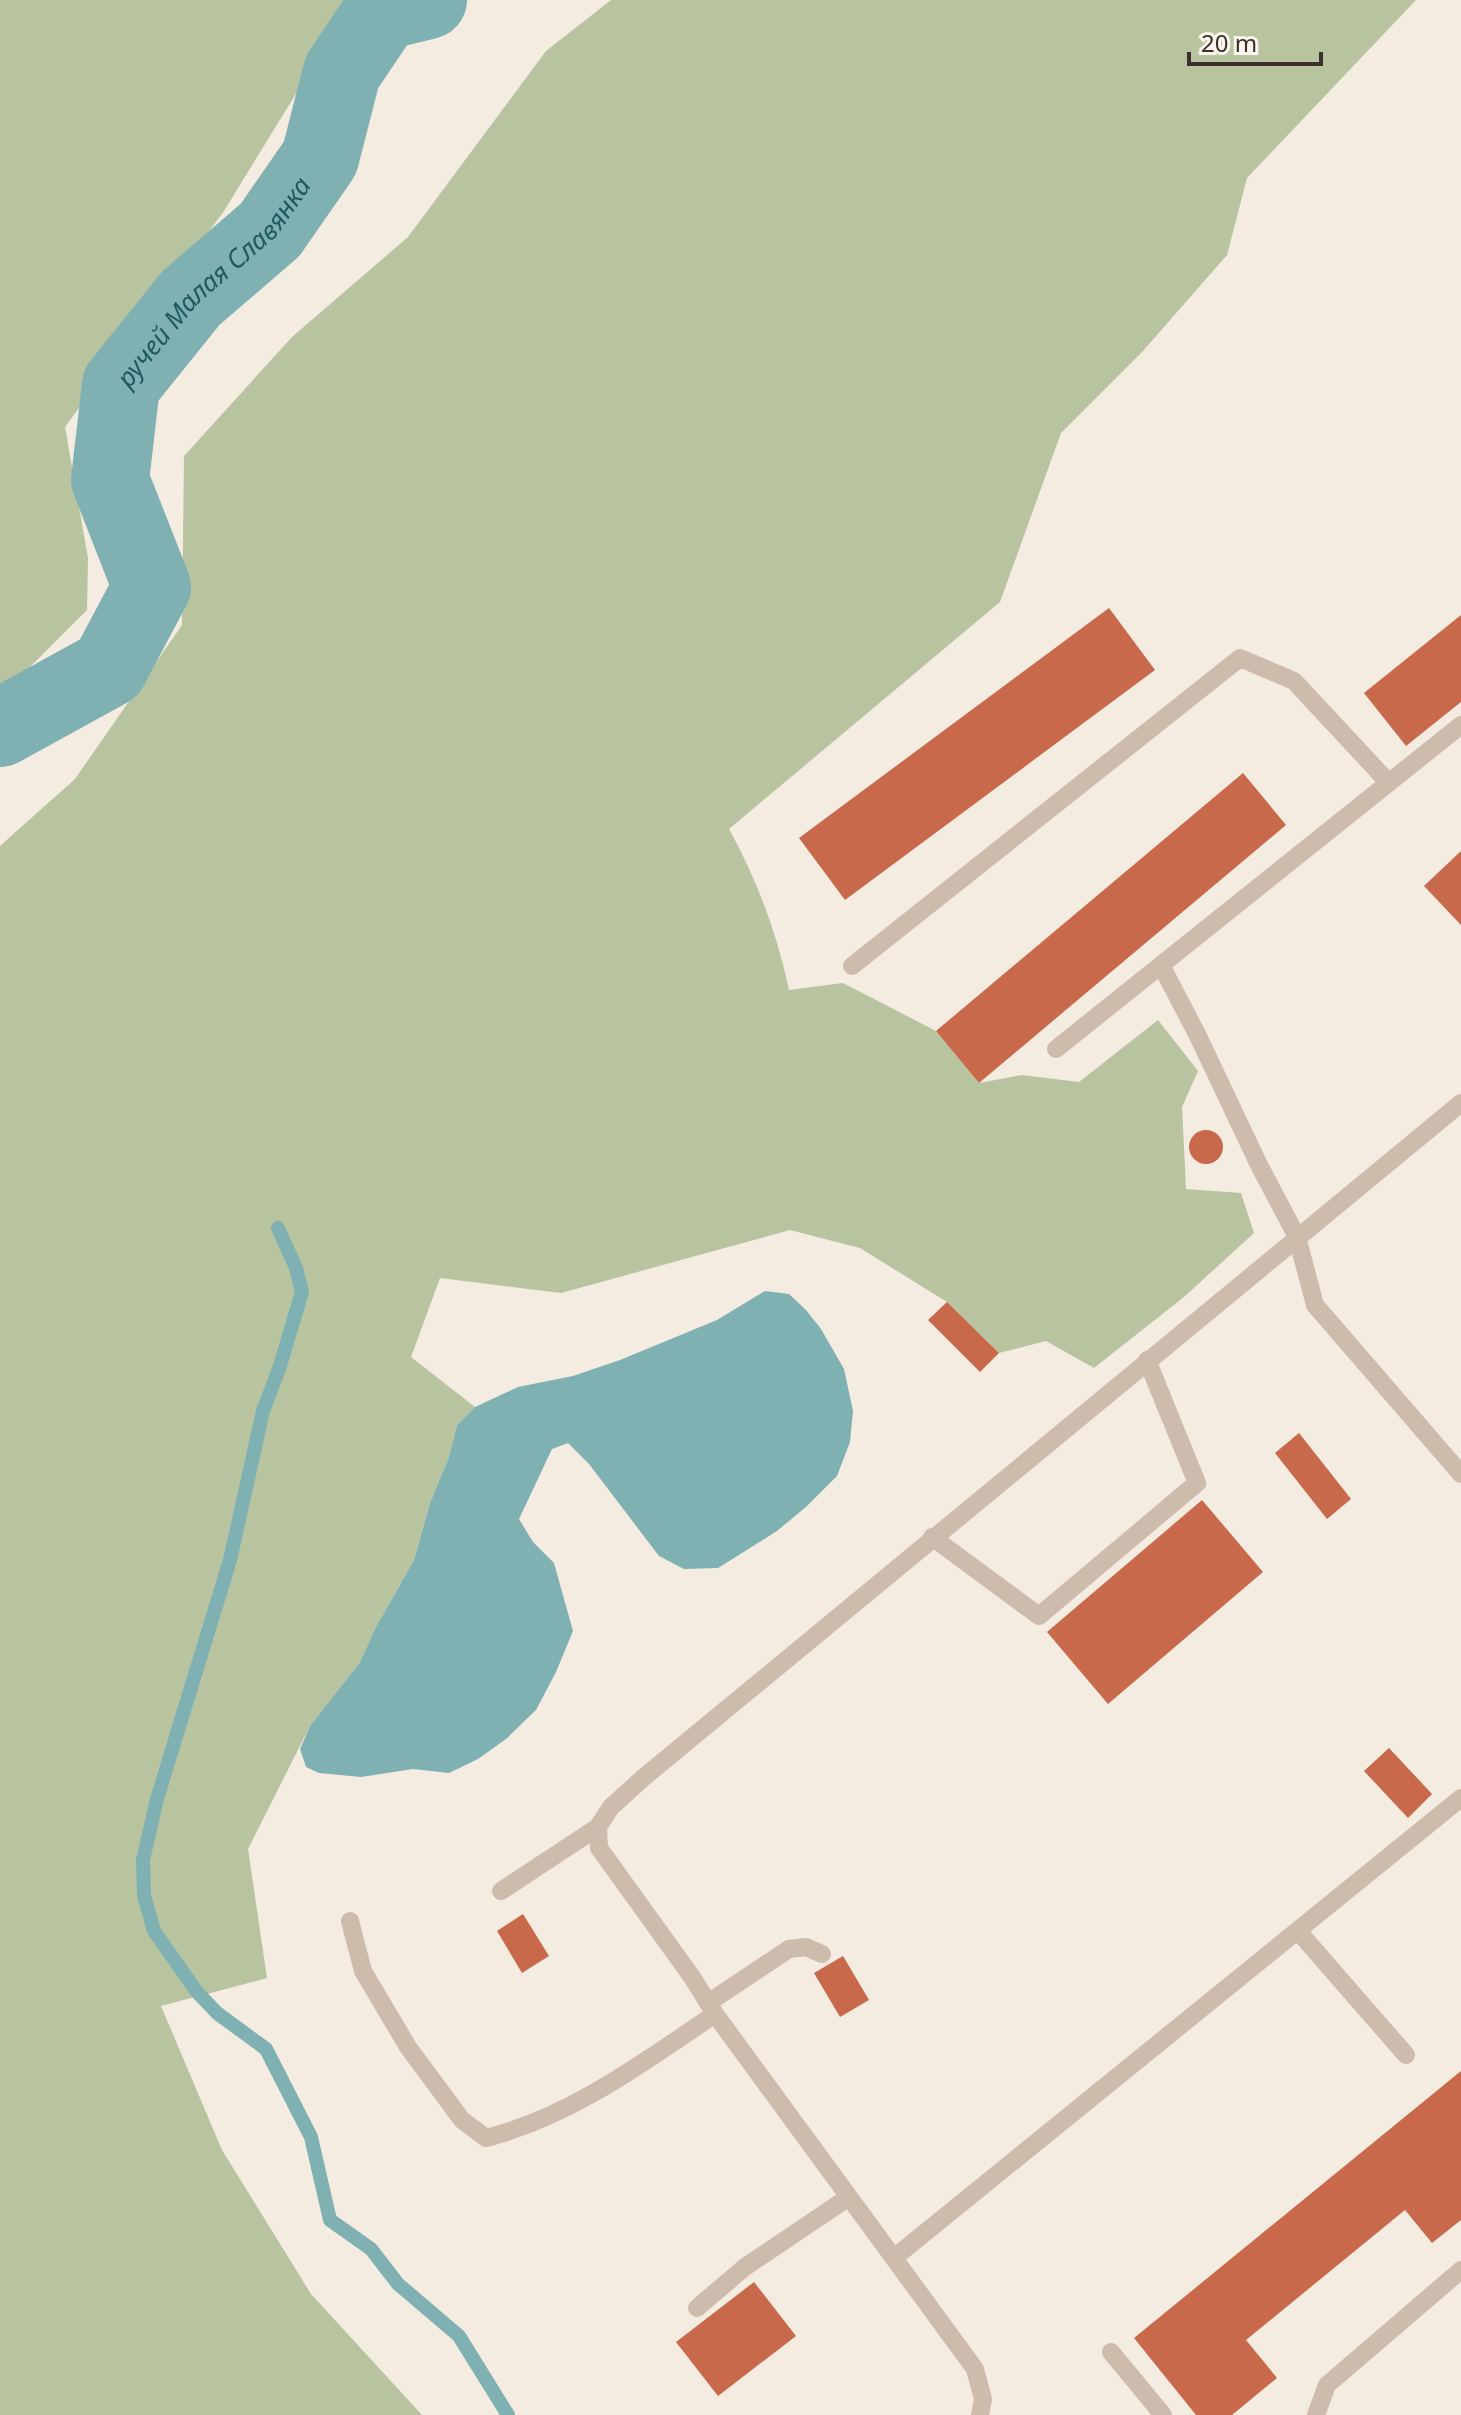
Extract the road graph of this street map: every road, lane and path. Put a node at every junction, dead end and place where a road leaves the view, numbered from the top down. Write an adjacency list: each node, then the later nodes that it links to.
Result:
1 (1461, 725): 2 (lane)
2 (1389, 783): 3 (lane); 4 (lane)
3 (1161, 965): 5 (lane); 7 (lane)
4 (852, 966)
5 (1056, 1049)
6 (1461, 1103): 7 (lane)
7 (1297, 1237): 8 (lane); 9 (lane)
8 (1147, 1360): 10 (lane); 10 (lane)
9 (1461, 1474)
10 (932, 1537): 12 (lane)
11 (1461, 1798): 15 (lane)
12 (598, 1827): 13 (lane); 17 (lane)
13 (501, 1891)
14 (350, 1921): 17 (lane)
15 (1298, 1931): 18 (lane); 20 (lane)
16 (822, 1954): 17 (lane)
17 (712, 2008): 19 (lane)
18 (1406, 2055)
19 (849, 2197): 20 (lane); 22 (lane)
20 (895, 2257): 24 (lane)
21 (1461, 2270): 26 (lane)
22 (697, 2308)
23 (1111, 2352): 25 (lane)
24 (980, 2415)
25 (1163, 2415)
26 (1316, 2415)

